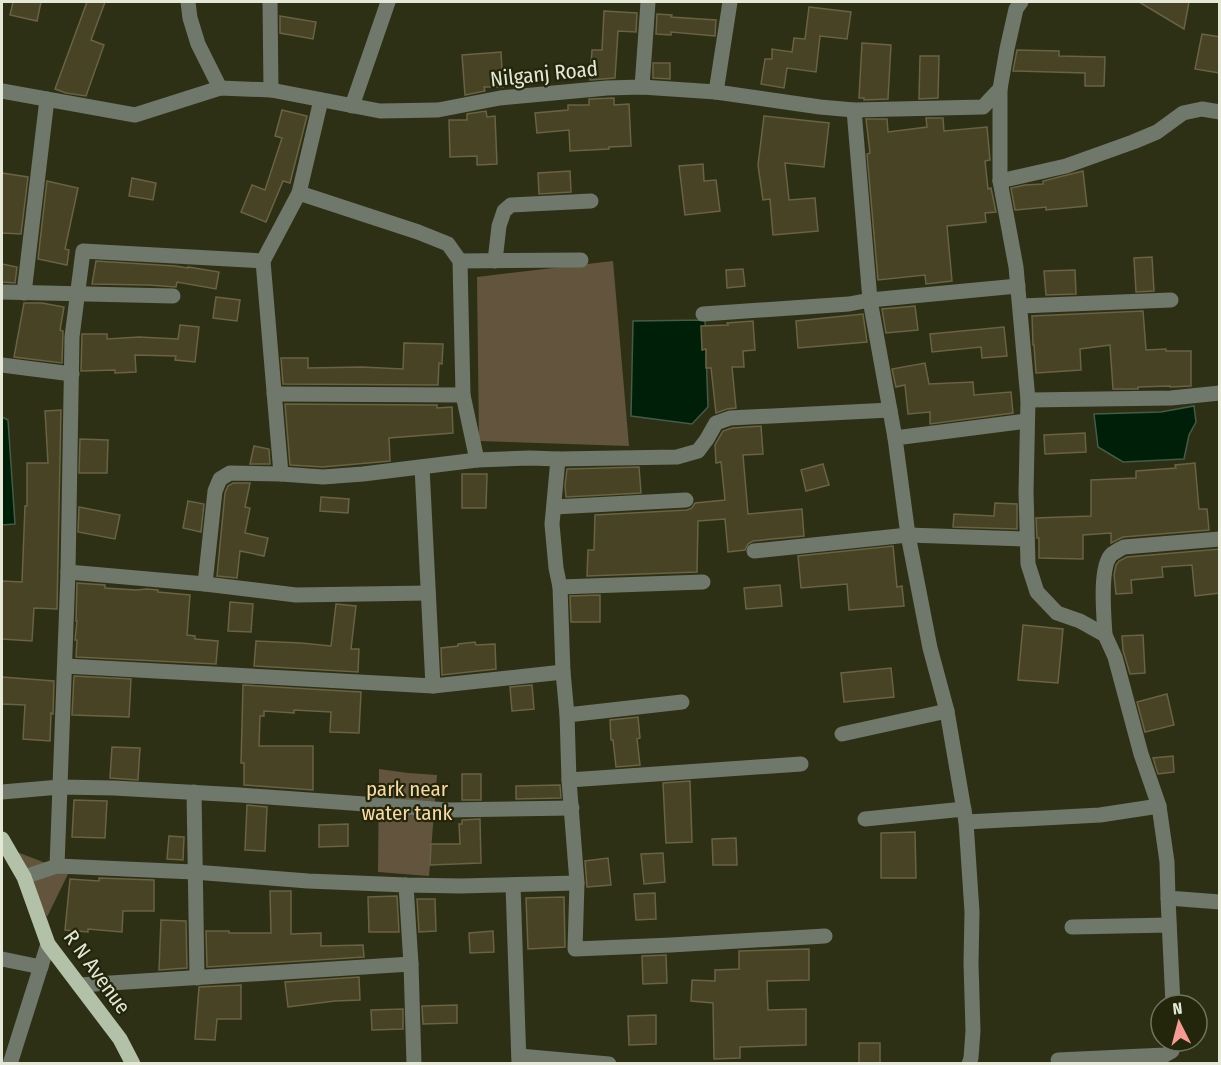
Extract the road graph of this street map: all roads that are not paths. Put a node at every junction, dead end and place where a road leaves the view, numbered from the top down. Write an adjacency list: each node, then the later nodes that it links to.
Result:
1 (188, 2): 8 (street)
2 (270, 2): 10 (street)
3 (388, 2): 15 (street)
4 (648, 2): 7 (street)
5 (730, 2): 12 (street)
6 (1016, 4): 9 (street)
7 (642, 87): 12 (street, Nilganj Road); 15 (street, Nilganj Road)
8 (220, 88): 10 (street, Nilganj Road); 13 (street, Nilganj Road)
9 (1000, 89): 16 (street, Nilganj Road); 18 (street)
10 (271, 90): 14 (street, Nilganj Road)
11 (2, 91): 13 (street, Nilganj Road)
12 (716, 92): 16 (street, Nilganj Road)
13 (46, 99): 27 (street)
14 (321, 100): 15 (street, Nilganj Road); 19 (street)
15 (352, 106)
16 (854, 110): 30 (street)
17 (1220, 112): 18 (street)
18 (1000, 182): 25 (street)
19 (299, 193): 22 (street); 23 (street)
20 (591, 201): 24 (street)
21 (581, 260): 24 (street)
22 (263, 261): 28 (street); 37 (street)
23 (460, 261): 24 (street); 38 (street)
24 (495, 261)
25 (1018, 286): 30 (street); 32 (street)
26 (2, 292): 27 (street)
27 (24, 293): 28 (street)
28 (78, 294): 29 (street); 35 (street)
29 (173, 296)
30 (870, 300): 33 (street); 40 (street)
31 (1171, 300): 32 (street)
32 (1020, 306): 39 (street)
33 (703, 314)
34 (2, 365): 35 (street)
35 (72, 374): 53 (street)
36 (1220, 393): 39 (street)
37 (274, 394): 38 (street); 46 (street)
38 (463, 395): 44 (street)
39 (1028, 400): 41 (street)
40 (890, 410): 42 (street); 43 (street)
41 (1027, 421): 42 (street); 50 (street)
42 (895, 438): 49 (street)
43 (558, 459): 44 (street); 48 (street)
44 (477, 460): 45 (street)
45 (422, 467): 46 (street); 57 (street)
46 (280, 474): 55 (street)
47 (686, 500): 48 (street)
48 (554, 507): 56 (street)
49 (908, 535): 50 (street); 52 (street); 63 (street)
50 (1027, 539): 58 (street)
51 (1220, 539): 58 (street)
52 (754, 551)
53 (68, 572): 55 (street); 59 (street)
54 (703, 582): 56 (street)
55 (205, 584): 57 (street)
56 (560, 587): 60 (street)
57 (428, 593): 61 (street)
58 (1105, 636): 71 (street)
59 (65, 666): 61 (street); 68 (street)
60 (563, 672): 61 (street); 64 (street)
61 (433, 686)
62 (682, 702): 64 (street)
63 (947, 711): 65 (street); 73 (street)
64 (567, 715): 67 (street)
65 (842, 734)
66 (801, 764): 67 (street)
67 (569, 780): 72 (street)
68 (60, 787): 69 (street); 70 (street); 76 (street)
69 (2, 792)
70 (194, 792): 72 (street); 77 (street)
71 (1159, 806): 73 (street); 82 (street)
72 (572, 808): 79 (street)
73 (965, 815): 74 (street); 101 (street)
74 (865, 819)
75 (2, 839): 78 (main road, R N Avenue)
76 (57, 866): 77 (street); 78 (street)
77 (194, 872): 80 (street); 91 (street)
78 (24, 877): 87 (main road, R N Avenue)
79 (577, 883): 81 (street); 86 (street)
80 (406, 885): 81 (street); 89 (street)
81 (513, 885): 95 (street)
82 (1168, 898): 83 (street); 84 (street)
83 (1220, 902)
84 (1169, 925): 85 (street); 93 (street)
85 (1072, 927)
86 (825, 936)
87 (48, 944): 90 (street); 92 (main road, R N Avenue)
88 (2, 959): 90 (street)
89 (411, 964): 91 (street); 99 (street)
90 (41, 967): 97 (street)
91 (197, 978): 92 (street)
92 (79, 985): 98 (main road, R N Avenue)
93 (1172, 993)
94 (1168, 1053): 96 (street)
95 (519, 1060): 100 (street)
96 (1058, 1060)
97 (10, 1064)
98 (133, 1064)
99 (414, 1064)
100 (609, 1064)
101 (969, 1064)

